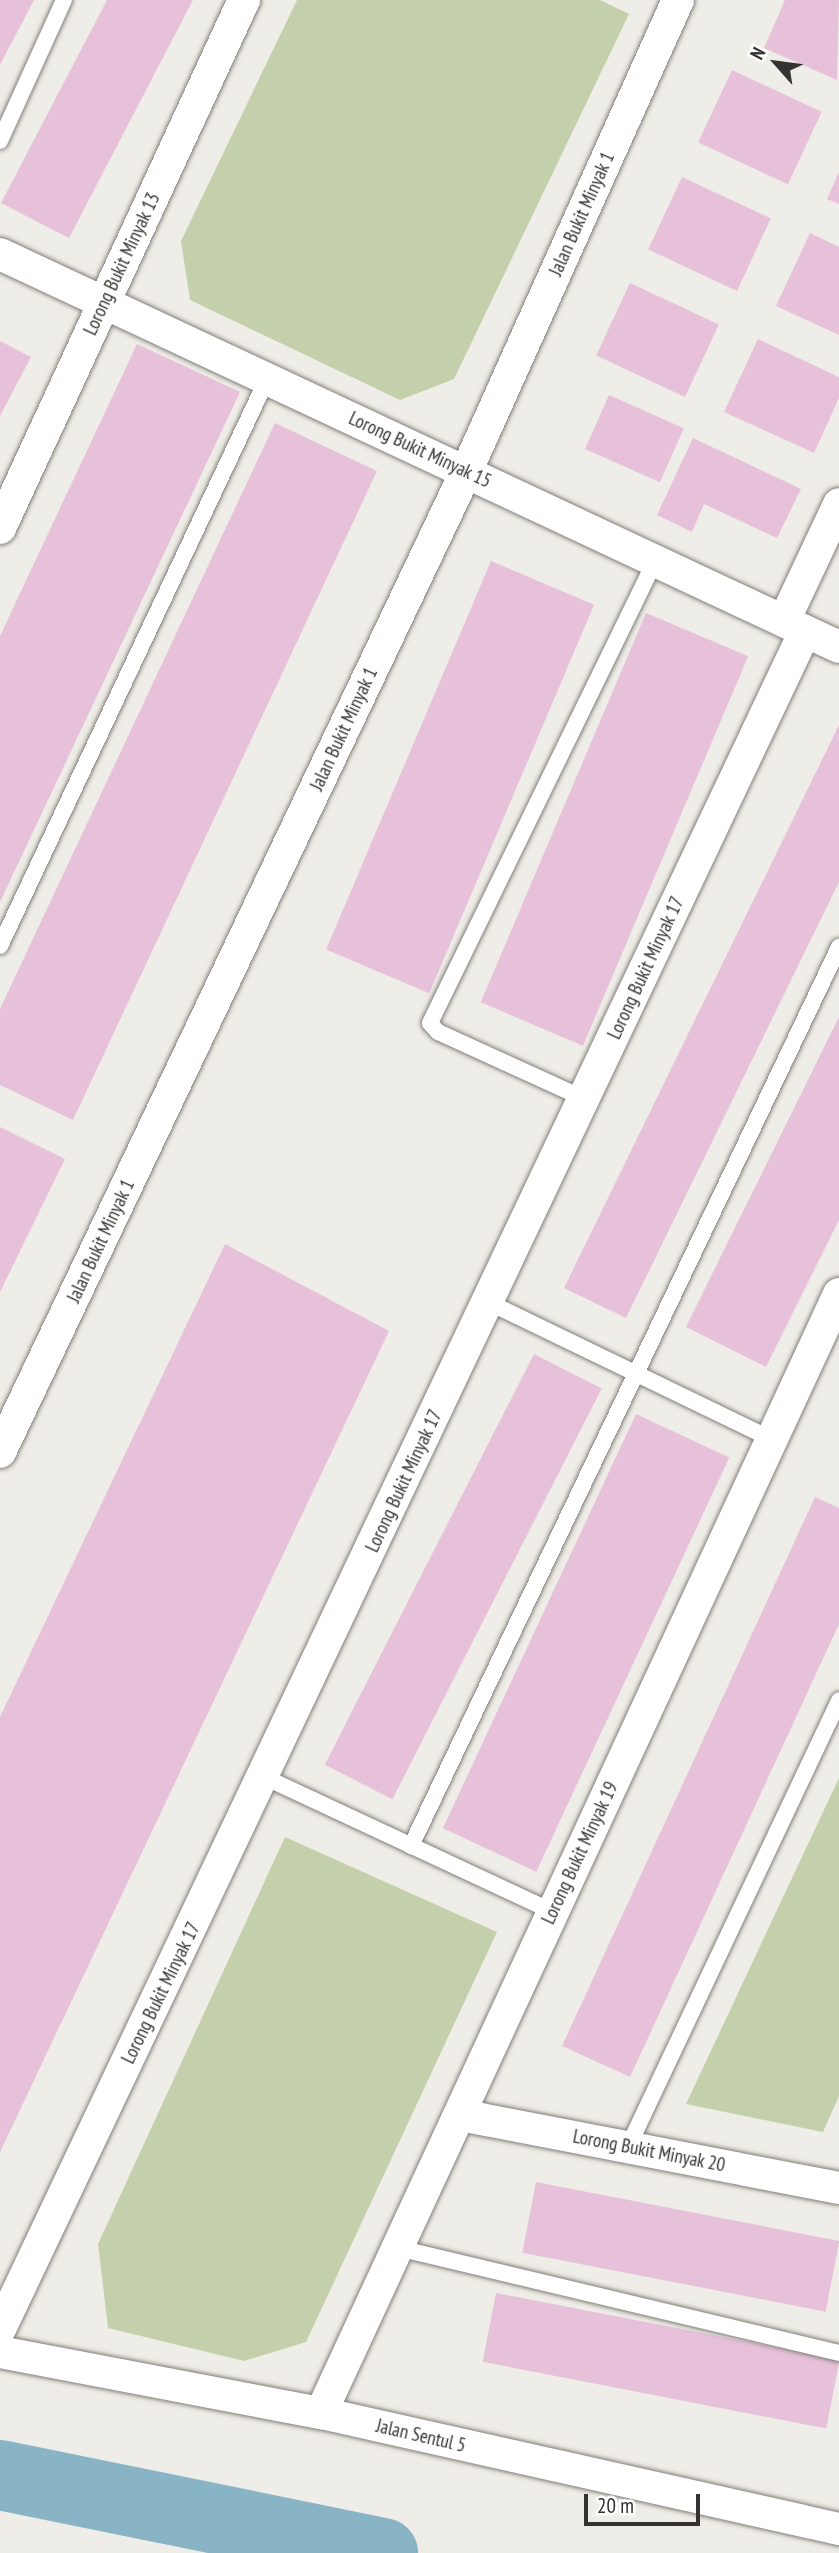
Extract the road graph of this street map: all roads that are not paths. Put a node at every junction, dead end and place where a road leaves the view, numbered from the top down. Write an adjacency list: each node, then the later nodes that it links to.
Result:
1 (64, 0): 4 (lane)
2 (244, 0): 6 (street, Lorong Bukit Minyak 13)
3 (678, 0): 8 (street, Jalan Bukit Minyak 1)
4 (0, 141)
5 (0, 254): 6 (street, Lorong Bukit Minyak 15)
6 (104, 302): 7 (street, Lorong Bukit Minyak 15); 10 (street, Lorong Bukit Minyak 13)
7 (267, 379): 8 (street, Lorong Bukit Minyak 15); 14 (lane)
8 (466, 472): 11 (street, Lorong Bukit Minyak 15); 21 (street, Jalan Bukit Minyak 1)
9 (839, 504): 12 (street, Lorong Bukit Minyak 17)
10 (0, 528)
11 (655, 561): 12 (street, Lorong Bukit Minyak 15); 16 (lane)
12 (794, 626): 13 (street, Lorong Bukit Minyak 15); 16 (street, Lorong Bukit Minyak 17)
13 (839, 647)
14 (0, 946)
15 (839, 947): 19 (lane)
16 (585, 1099): 18 (street, Lorong Bukit Minyak 17)
17 (839, 1294): 20 (street, Lorong Bukit Minyak 19)
18 (488, 1302): 19 (lane); 23 (street, Lorong Bukit Minyak 17)
19 (633, 1373): 20 (lane); 24 (lane)
20 (772, 1439): 25 (street, Lorong Bukit Minyak 19)
21 (0, 1452)
22 (839, 1700): 27 (lane)
23 (264, 1777): 24 (lane); 30 (street, Lorong Bukit Minyak 17)
24 (411, 1846): 25 (lane)
25 (553, 1912): 26 (street, Lorong Bukit Minyak 19)
26 (460, 2115): 27 (street, Lorong Bukit Minyak 20); 29 (street, Lorong Bukit Minyak 19)
27 (628, 2147): 28 (street, Lorong Bukit Minyak 20)
28 (839, 2188)
29 (398, 2248): 32 (lane); 33 (street, Lorong Bukit Minyak 19)
30 (0, 2329)
31 (0, 2352): 33 (street, Jalan Sentul 5)
32 (839, 2353)
33 (321, 2413): 34 (street, Jalan Sentul 5)
34 (838, 2527)

